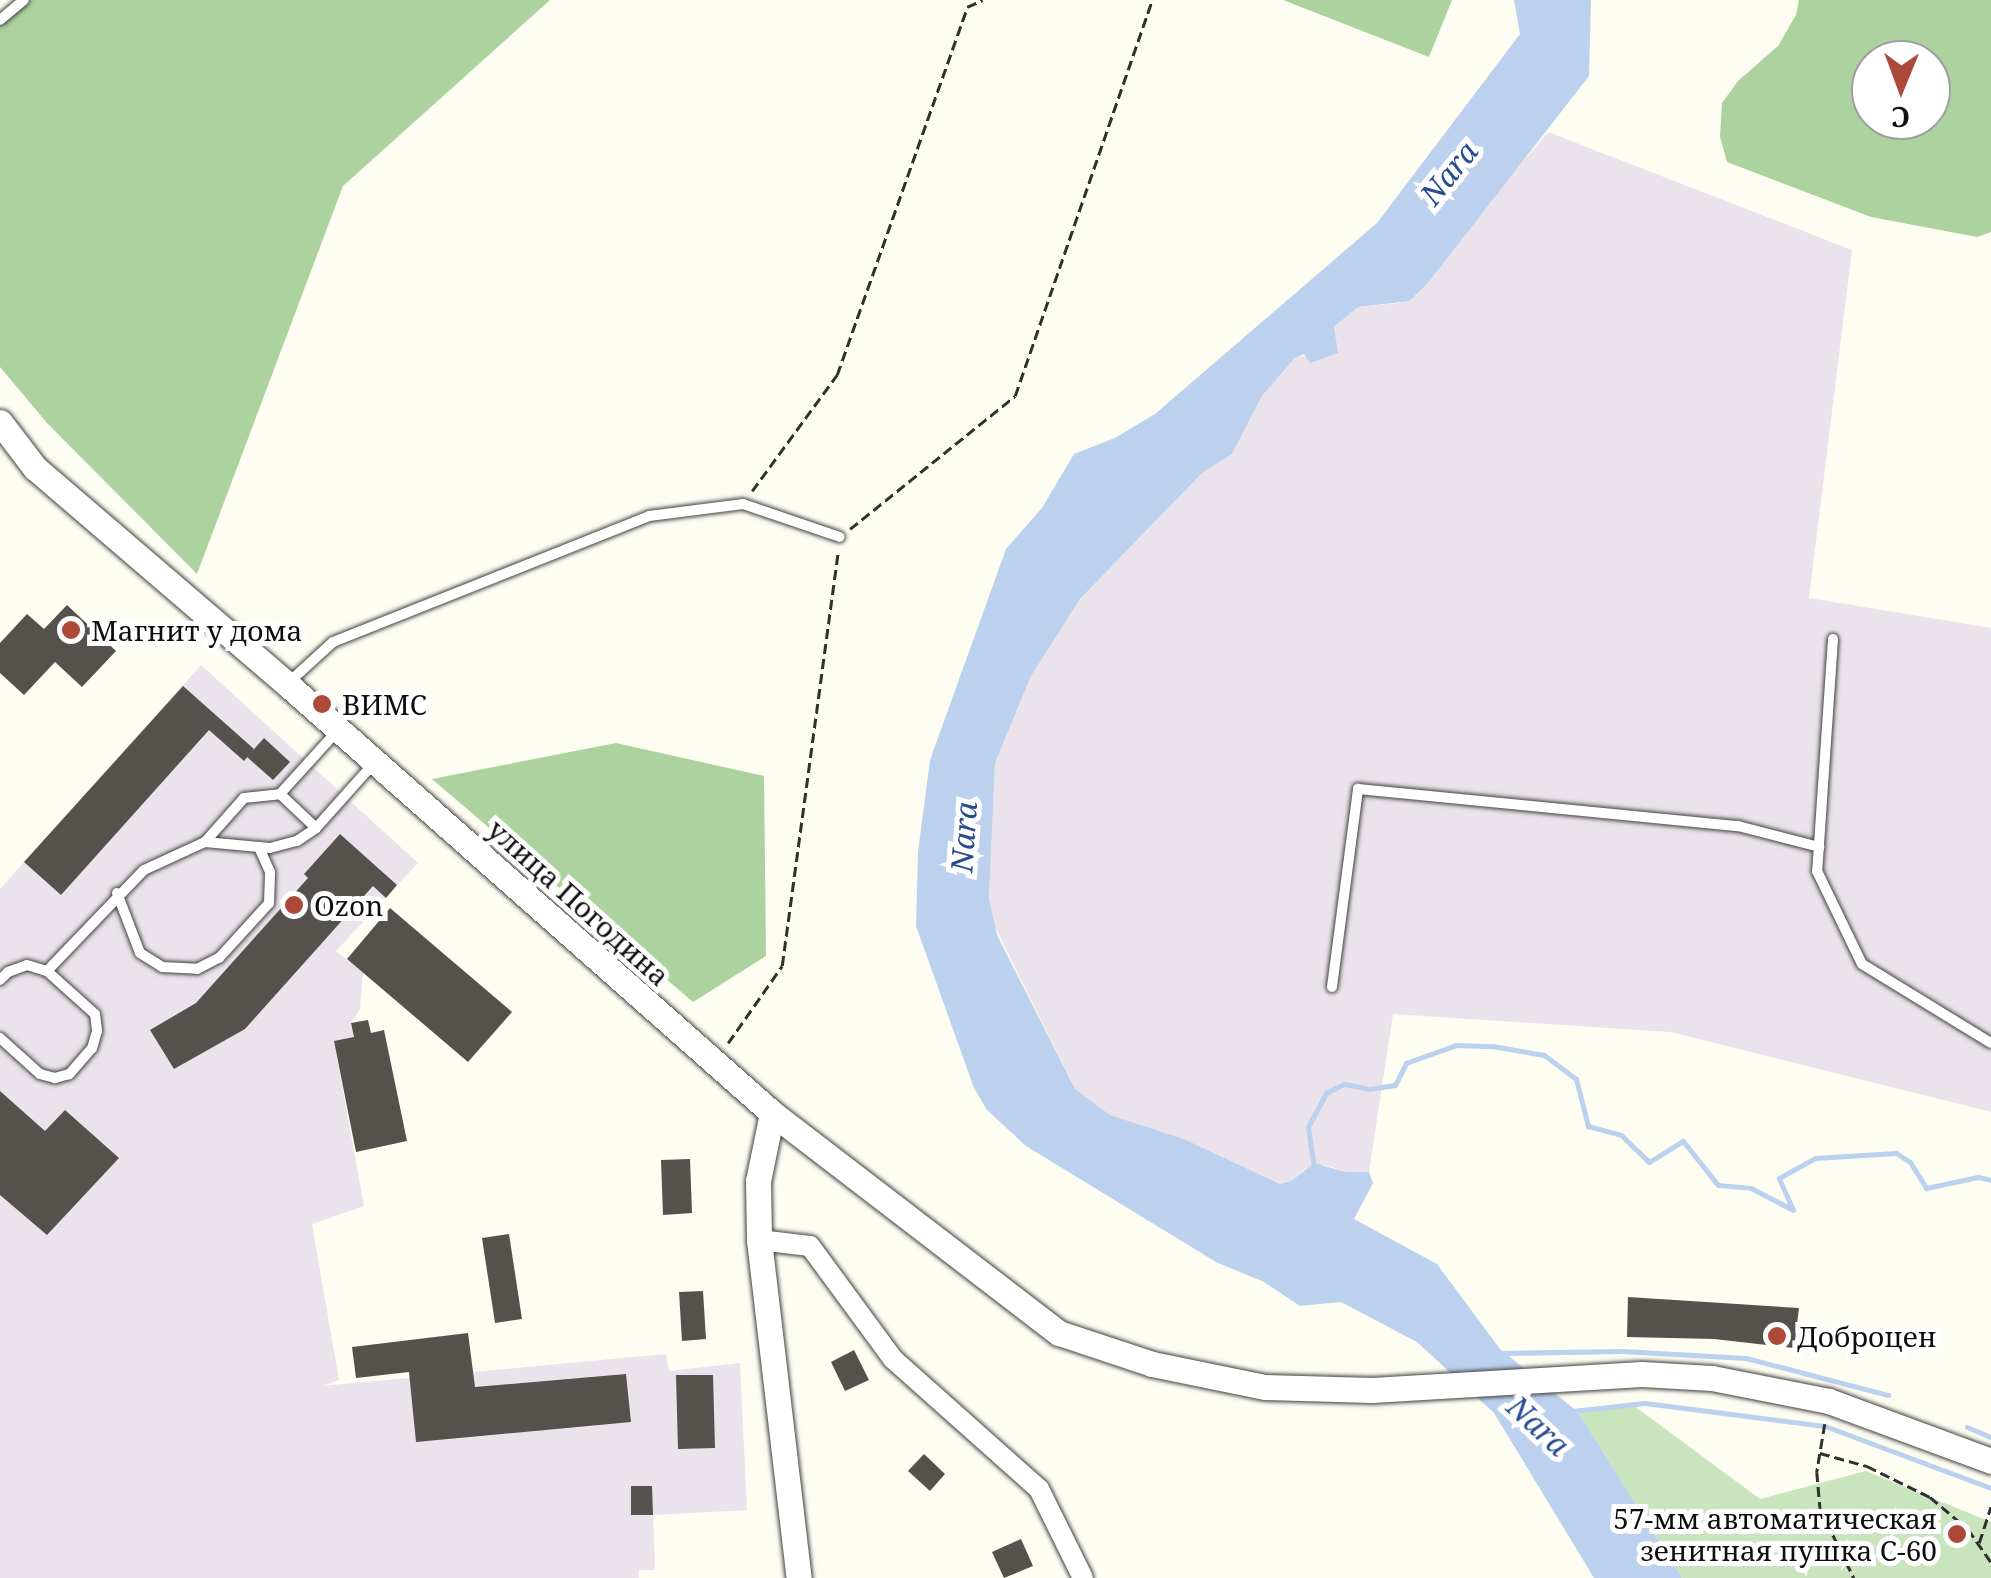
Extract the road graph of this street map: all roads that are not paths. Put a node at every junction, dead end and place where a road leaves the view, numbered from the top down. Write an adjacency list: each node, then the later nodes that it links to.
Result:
1 (24, 0): 2 (lane)
2 (0, 20)
3 (4, 435): 6 (street, улица Погодина)
4 (840, 538): 6 (lane)
5 (1833, 639): 12 (lane)
6 (287, 684): 7 (street, улица Погодина)
7 (338, 729): 8 (street, улица Погодина); 9 (lane)
8 (376, 762): 10 (lane); 20 (street, улица Погодина)
9 (280, 794): 10 (lane); 11 (lane)
10 (316, 828): 13 (lane)
11 (205, 842): 13 (lane); 14 (lane)
12 (1819, 846): 17 (lane); 19 (lane)
13 (259, 847): 14 (lane)
14 (117, 894): 15 (lane)
15 (47, 971): 16 (lane); 18 (lane)
16 (0, 980)
17 (1332, 987)
18 (0, 1038)
19 (1991, 1043)
20 (772, 1113): 21 (street); 22 (street, улица Погодина)
21 (759, 1240): 23 (street); 24 (street)
22 (1991, 1462)
23 (799, 1578)
24 (1083, 1578)

